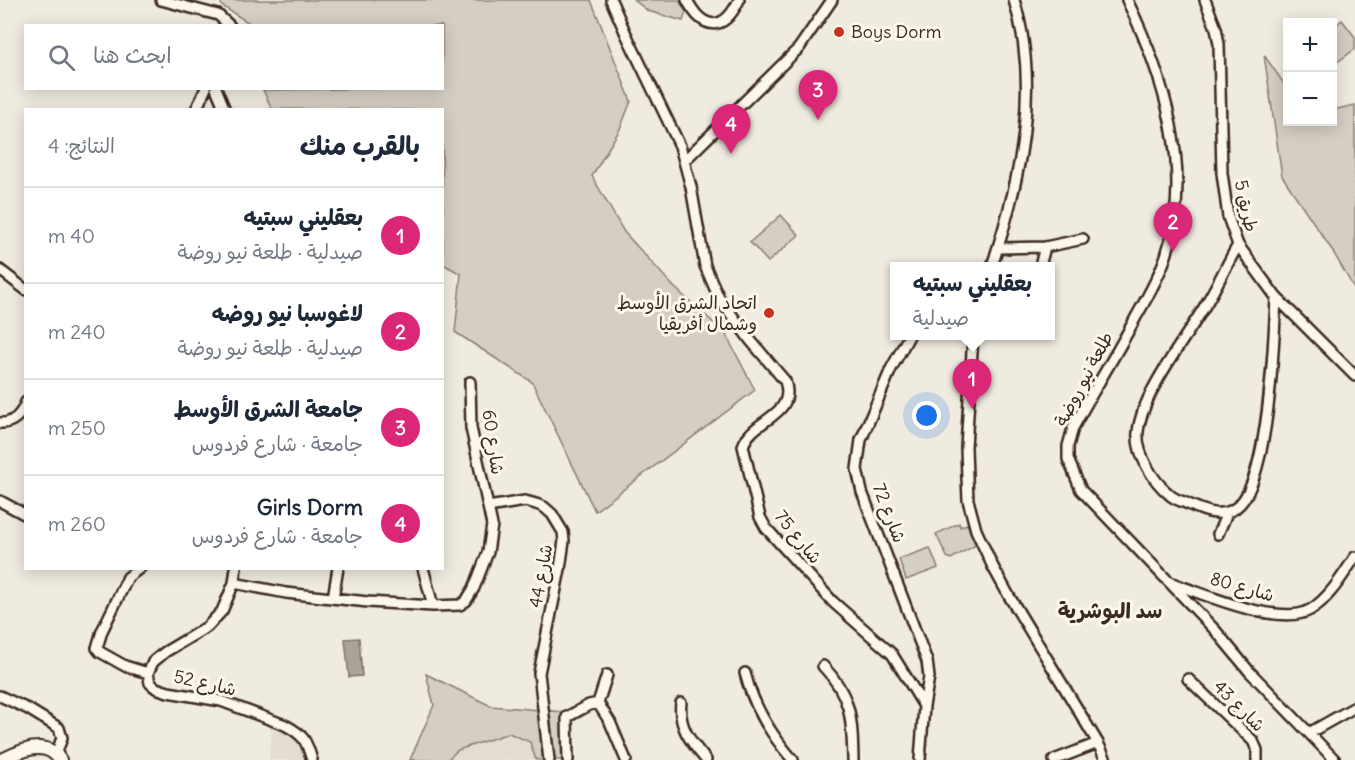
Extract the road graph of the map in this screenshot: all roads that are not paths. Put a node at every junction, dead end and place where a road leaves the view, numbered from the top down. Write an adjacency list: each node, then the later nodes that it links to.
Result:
1 (161, 0): 9 (street)
2 (611, 0): 14 (street)
3 (687, 0): 4 (street)
4 (739, 0)
5 (832, 0): 15 (street)
6 (1014, 0): 20 (street)
7 (1127, 0): 42 (street, طلعة نيو روضة)
8 (1205, 0): 18 (street, طريق 5)
9 (228, 24)
10 (205, 90): 12 (street)
11 (217, 90): 13 (street)
12 (197, 108)
13 (224, 108)
14 (680, 146): 15 (street); 16 (street)
15 (698, 147): 16 (street)
16 (684, 161): 54 (street, شارع 75)
17 (1083, 239): 19 (street)
18 (1238, 245): 25 (street, طريق 5); 34 (street)
19 (1045, 247): 20 (street); 22 (street)
20 (998, 248): 21 (street)
21 (994, 262)
22 (1041, 262)
23 (0, 270): 24 (street)
24 (24, 288)
25 (1276, 297): 28 (street, طريق 5); 34 (street)
26 (907, 340): 54 (street, شارع 72)
27 (973, 340): 57 (street)
28 (1355, 376)
29 (470, 382): 33 (street, شارع 60)
30 (24, 408): 31 (street)
31 (0, 423)
32 (0, 501): 35 (street)
33 (488, 507): 45 (street); 61 (street, شارع 44)
34 (1227, 513): 36 (street)
35 (24, 514)
36 (1218, 534)
37 (1355, 557): 42 (street, شارع 80)
38 (137, 570): 47 (street)
39 (236, 570): 43 (street, شارع 52)
40 (338, 570): 44 (street)
41 (424, 570): 45 (street)
42 (1169, 582): 56 (street, طلعة نيو روضة)
43 (234, 583): 44 (street); 47 (street, شارع 52)
44 (333, 598): 45 (street)
45 (433, 606)
46 (823, 666): 66 (street)
47 (148, 673): 60 (street, شارع 52)
48 (745, 673): 65 (street)
49 (607, 675): 52 (street)
50 (1188, 679): 70 (street, شارع 43)
51 (0, 696): 58 (street)
52 (598, 703): 62 (street); 63 (street)
53 (681, 703): 64 (street)
54 (924, 706): 67 (street)
55 (1355, 707): 56 (street)
56 (1309, 733): 71 (street, طلعة نيو روضة)
57 (1098, 743): 68 (street); 69 (street)
58 (58, 757): 59 (street)
59 (2, 760)
60 (312, 760)
61 (549, 760)
62 (568, 760)
63 (626, 760)
64 (706, 760)
65 (793, 760)
66 (853, 760)
67 (920, 760)
68 (1054, 760)
69 (1106, 760)
70 (1257, 760)
71 (1335, 760)

